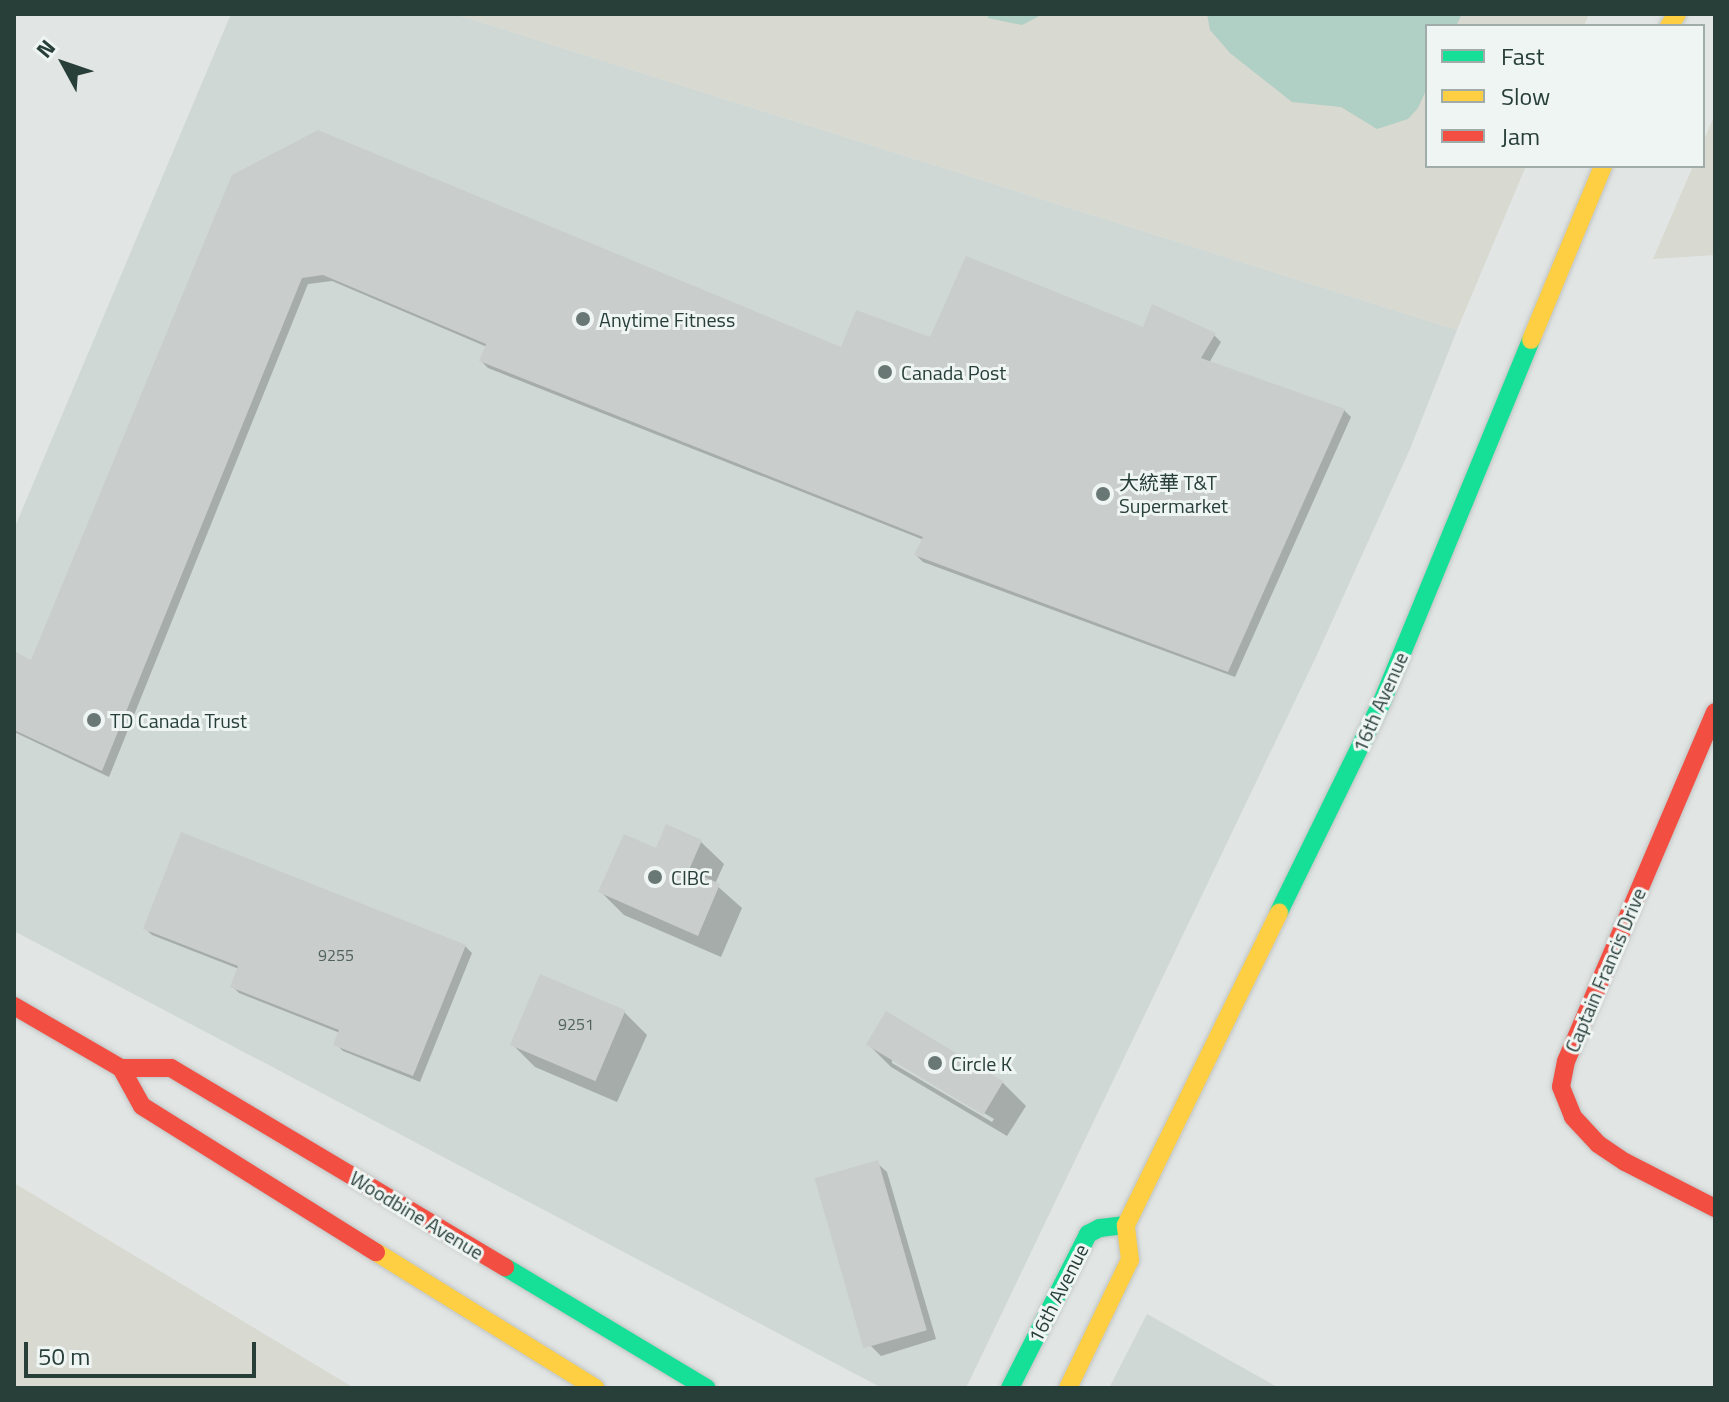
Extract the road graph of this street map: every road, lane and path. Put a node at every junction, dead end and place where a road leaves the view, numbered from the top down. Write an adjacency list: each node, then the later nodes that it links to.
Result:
1 (1602, 168): 6 (main road, 16th Avenue)
2 (1715, 712): 5 (main road, Captain Francis Drive)
3 (14, 1006): 4 (main road)
4 (121, 1068): 7 (main road); 8 (main road, Woodbine Avenue)
5 (1715, 1208)
6 (1126, 1225): 9 (main road, 16th Avenue); 10 (main road, 16th Avenue)
7 (595, 1388)
8 (706, 1388)
9 (1010, 1388)
10 (1068, 1388)

